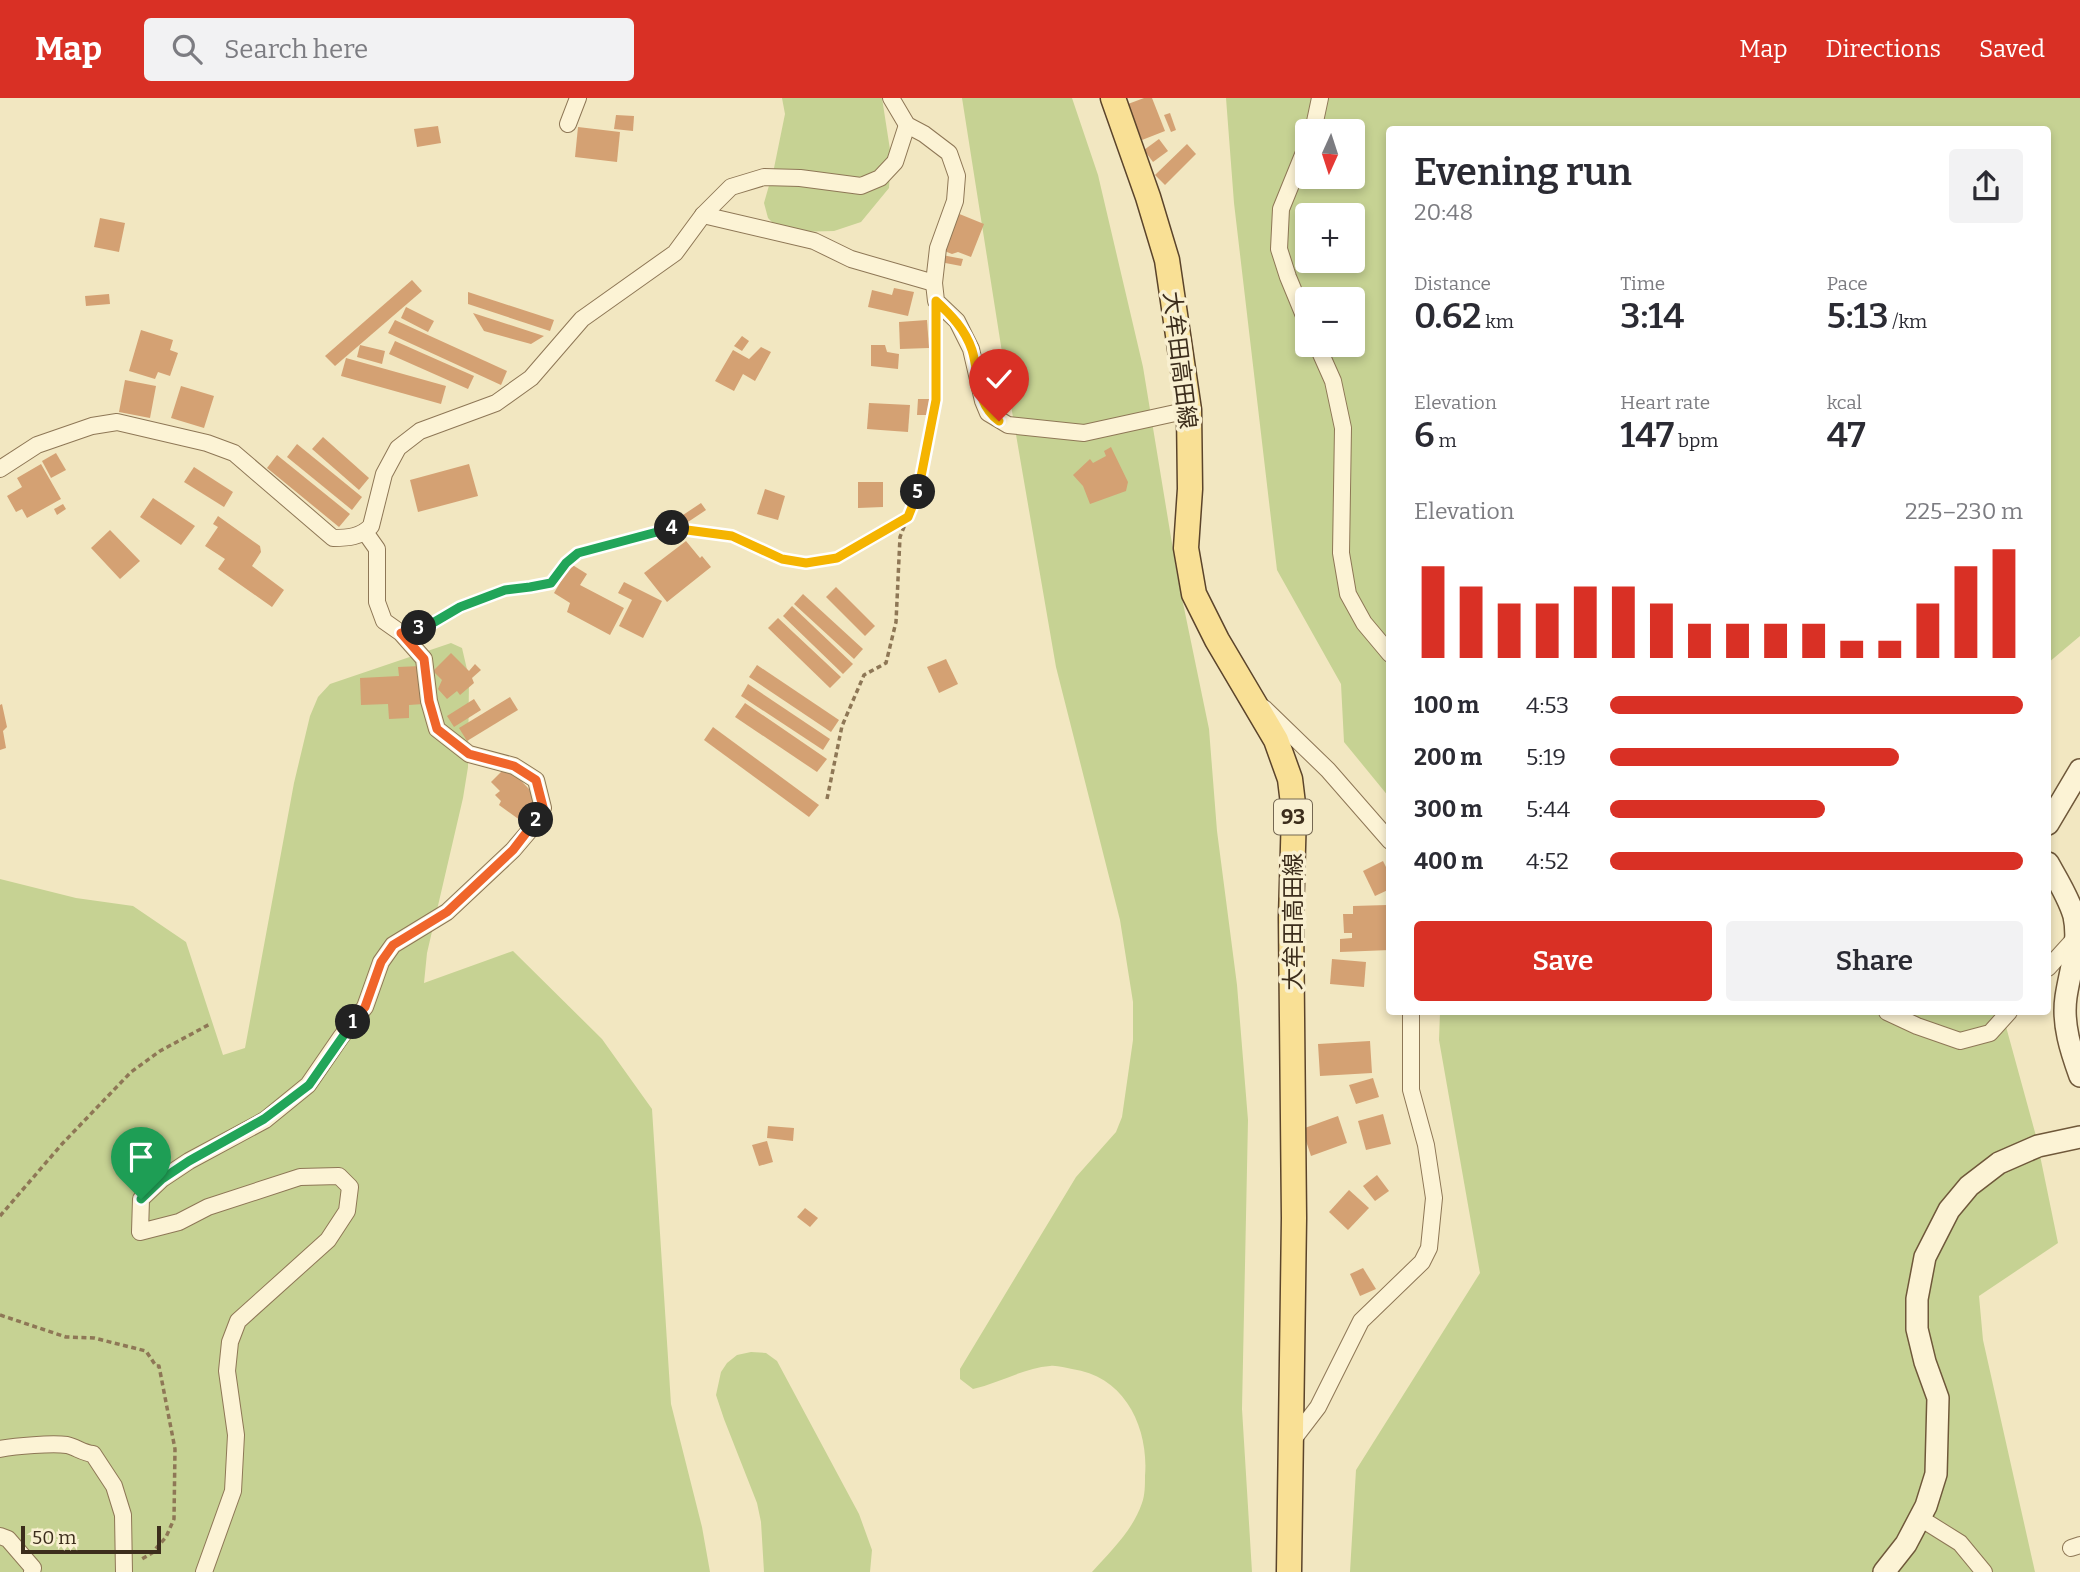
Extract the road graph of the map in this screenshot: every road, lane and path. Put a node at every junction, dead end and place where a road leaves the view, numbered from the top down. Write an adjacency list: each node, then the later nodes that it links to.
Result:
1 (578, 98): 6 (street)
2 (891, 98): 7 (street)
3 (1113, 98): 14 (main road, 大牟田高田線 / 93)
4 (1320, 98): 5 (street)
5 (1316, 119)
6 (568, 124)
7 (907, 125): 9 (street); 10 (street)
8 (1295, 175): 11 (street)
9 (703, 215): 10 (street); 17 (street)
10 (934, 283): 12 (street)
11 (1295, 296)
12 (936, 301): 14 (street); 16 (path)
13 (1322, 357): 19 (street)
14 (1189, 410): 20 (main road, 大牟田高田線 / 93)
15 (0, 470): 17 (street)
16 (908, 517): 18 (path); 22 (path)
17 (365, 532): 18 (street)
18 (401, 633): 42 (street)
19 (1386, 649)
20 (1251, 697): 24 (street); 36 (main road, 大牟田高田線 / 93)
21 (2080, 770): 23 (street)
22 (827, 799)
23 (2051, 819)
24 (1386, 836)
25 (2051, 869): 26 (street)
26 (2077, 936): 27 (street); 32 (street)
27 (2051, 965)
28 (1411, 1015): 36 (street)
29 (1893, 1015): 30 (street)
30 (2006, 1015)
31 (210, 1024): 34 (path)
32 (2080, 1076)
33 (2080, 1137): 38 (street)
34 (0, 1216)
35 (0, 1315): 40 (path)
36 (1292, 1441): 43 (main road, 大牟田高田線 / 93)
37 (0, 1449): 40 (street)
38 (1920, 1518): 44 (street); 45 (street)
39 (0, 1536): 41 (street)
40 (124, 1567)
41 (32, 1572)
42 (204, 1572)
43 (1289, 1572)
44 (1884, 1572)
45 (1984, 1572)

